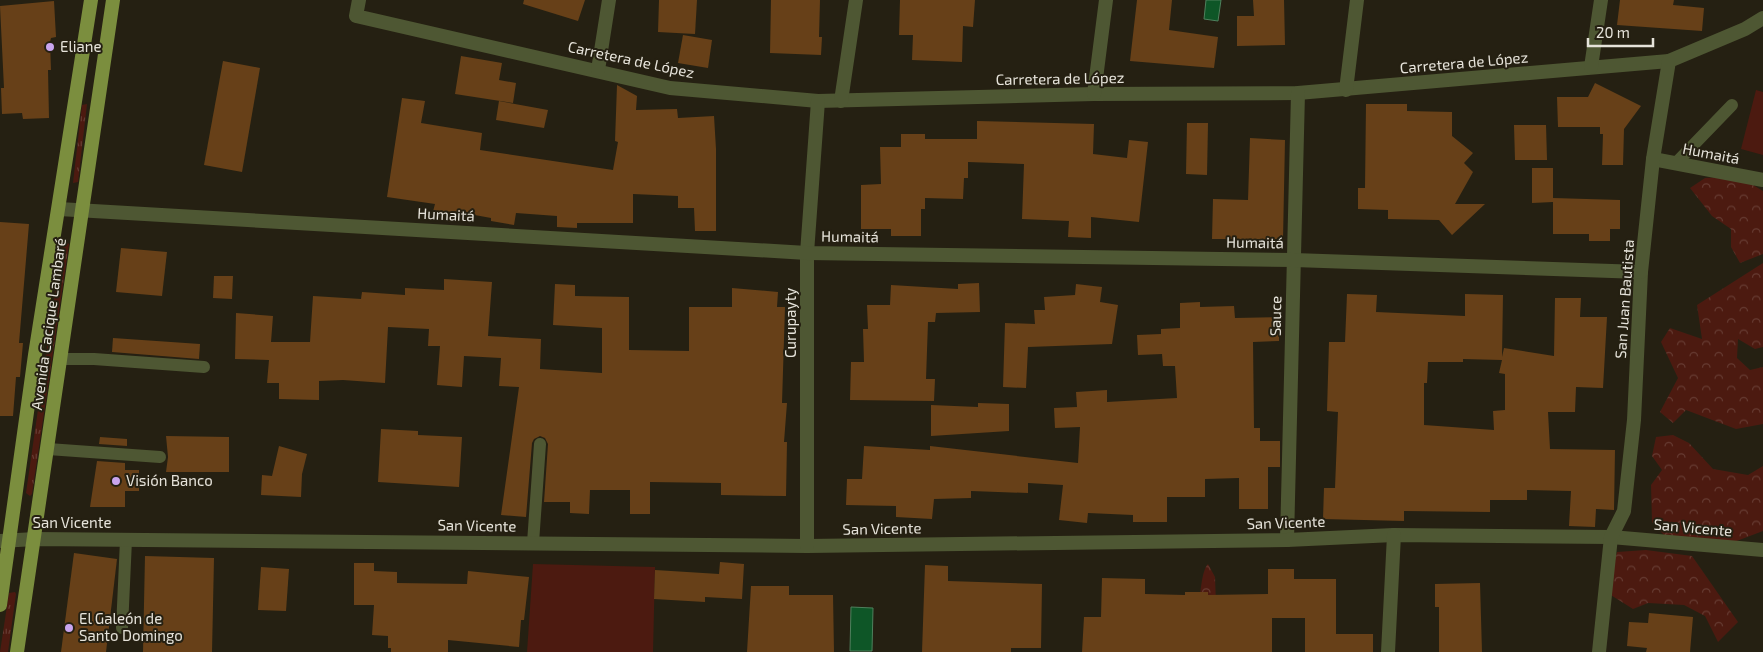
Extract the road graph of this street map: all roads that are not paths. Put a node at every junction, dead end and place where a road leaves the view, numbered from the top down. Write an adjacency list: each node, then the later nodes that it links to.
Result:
1 (90, 0): 22 (main road, Avenida Cacique Lambaré)
2 (112, 0): 23 (main road, Avenida Cacique Lambaré)
3 (359, 0): 12 (street, Carretera de López)
4 (608, 0): 12 (street)
5 (856, 0): 16 (street)
6 (1106, 0): 15 (street)
7 (1357, 0): 13 (street)
8 (1601, 0): 11 (street)
9 (1763, 18): 10 (street, Carretera de López)
10 (1669, 61): 11 (street, Carretera de López); 19 (street, San Juan Bautista)
11 (1591, 67): 13 (street, Carretera de López)
12 (598, 70): 17 (street, Carretera de López)
13 (1346, 90): 14 (street, Carretera de López)
14 (1298, 93): 15 (street, Carretera de López); 25 (street, Sauce)
15 (1094, 94): 16 (street, Carretera de López)
16 (841, 100): 17 (street, Carretera de López)
17 (818, 101): 24 (street, Curupayty)
18 (1732, 105): 20 (lane)
19 (1654, 159): 20 (street, Humaitá); 26 (street, San Juan Bautista)
20 (1676, 163): 21 (street, Humaitá)
21 (1763, 180)
22 (59, 209): 23 (street, Humaitá); 37 (main road, Avenida Cacique Lambaré)
23 (82, 210): 24 (street, Humaitá); 27 (main road, Avenida Cacique Lambaré)
24 (807, 253): 25 (street, Humaitá); 39 (street, Curupayty)
25 (1294, 260): 26 (street, Humaitá); 36 (street, Sauce)
26 (1641, 272): 33 (street, San Juan Bautista)
27 (61, 359): 28 (lane); 30 (main road, Avenida Cacique Lambaré)
28 (204, 367)
29 (540, 444): 38 (lane)
30 (48, 449): 31 (lane); 34 (main road, Avenida Cacique Lambaré)
31 (160, 457)
32 (1394, 535): 33 (street, San Vicente); 36 (street, San Vicente); 44 (street)
33 (1611, 537): 40 (street, San Vicente); 45 (street)
34 (35, 539): 35 (street, San Vicente); 37 (street, San Vicente); 43 (main road, Avenida Cacique Lambaré)
35 (126, 540): 38 (street, San Vicente); 42 (lane)
36 (1288, 540): 39 (street, San Vicente)
37 (5, 541): 41 (main road, Avenida Cacique Lambaré)
38 (533, 543): 39 (street, San Vicente)
39 (808, 546)
40 (1763, 550)
41 (0, 605)
42 (122, 628)
43 (17, 652)
44 (1388, 652)
45 (1599, 652)

